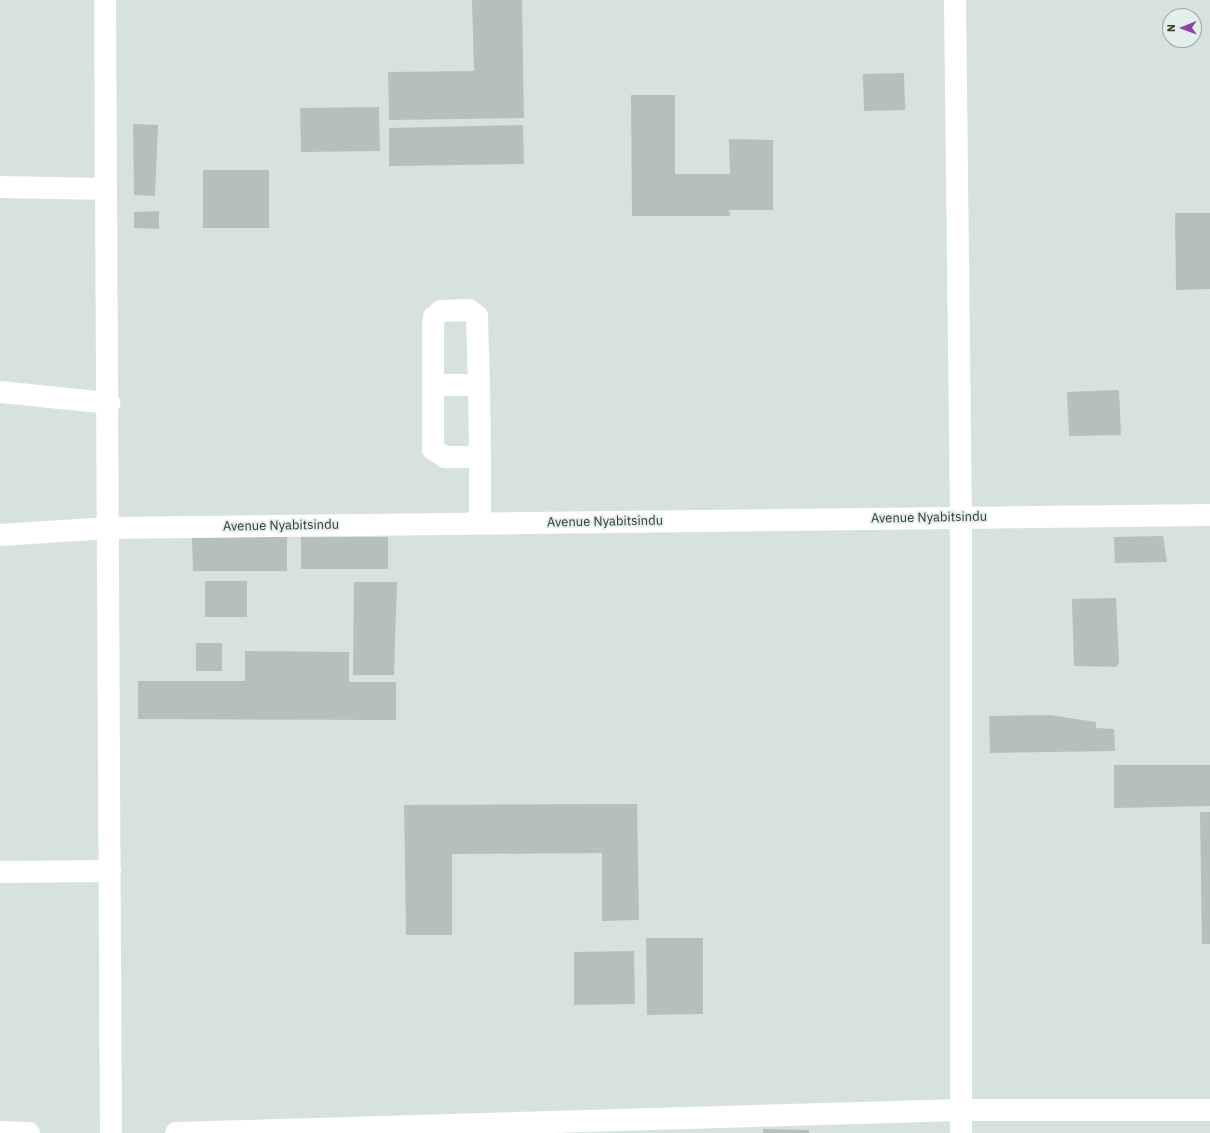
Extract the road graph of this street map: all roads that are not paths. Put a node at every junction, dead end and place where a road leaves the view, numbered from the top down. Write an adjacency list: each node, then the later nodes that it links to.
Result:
1 (105, 0): 4 (street)
2 (955, 0): 11 (street)
3 (0, 188): 4 (street)
4 (106, 189): 8 (street)
5 (433, 385): 6 (street); 6 (street); 9 (street)
6 (479, 385): 9 (street)
7 (0, 392): 8 (street)
8 (108, 403): 13 (street)
9 (480, 457): 12 (street)
10 (1210, 514): 11 (street, Avenue Nyabitsindu)
11 (961, 517): 12 (street, Avenue Nyabitsindu); 17 (street)
12 (480, 524): 13 (street, Avenue Nyabitsindu)
13 (109, 528): 14 (street, Avenue Nyabitsindu); 15 (street)
14 (0, 535)
15 (110, 871): 16 (street); 21 (street)
16 (0, 872)
17 (962, 1110): 18 (street); 22 (street); 23 (street)
18 (1210, 1110)
19 (0, 1132): 20 (street)
20 (29, 1133)
21 (111, 1133)
22 (176, 1133)
23 (961, 1133)

